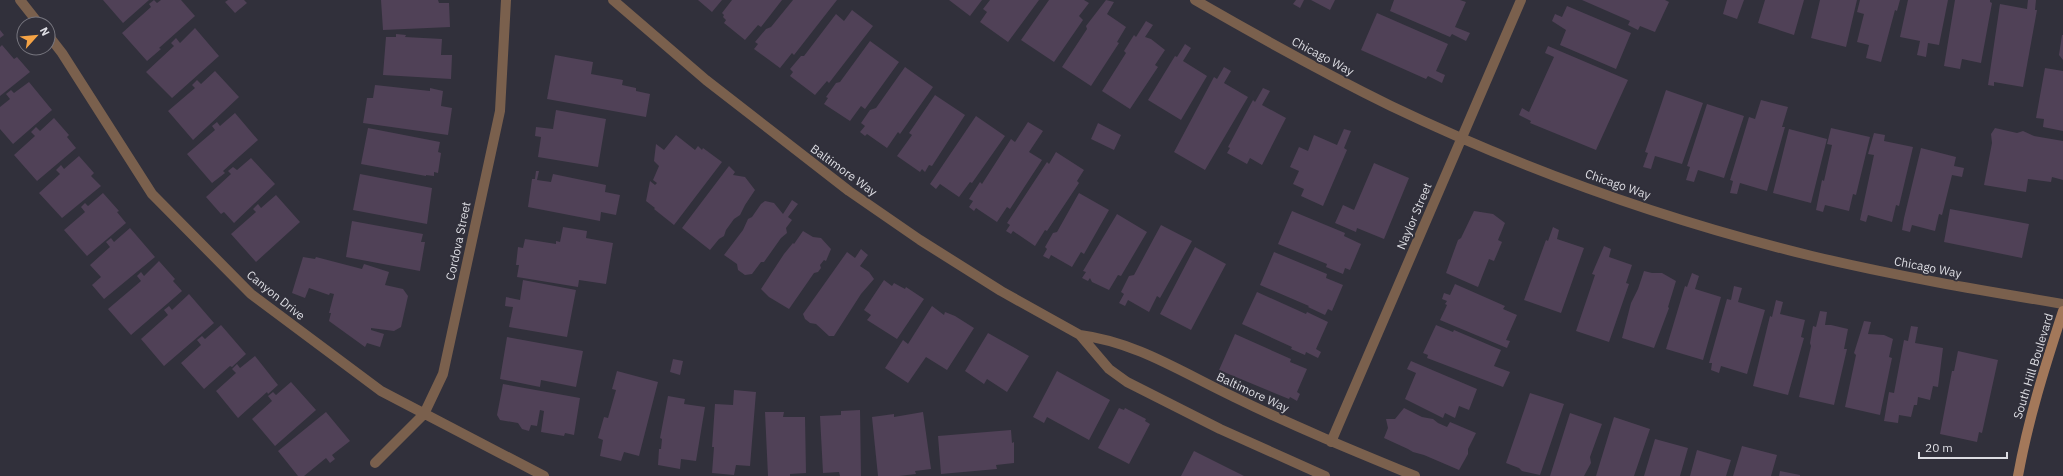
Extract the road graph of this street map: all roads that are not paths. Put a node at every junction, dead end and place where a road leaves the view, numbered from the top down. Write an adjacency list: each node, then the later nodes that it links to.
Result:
1 (20, 0): 6 (street)
2 (506, 0): 12 (street, Cordova Street)
3 (613, 0): 11 (street, Baltimore Way)
4 (1194, 0): 8 (street, Chicago Way)
5 (1521, 0): 8 (street, Naylor Street)
6 (33, 16)
7 (56, 45): 12 (street, Canyon Drive)
8 (1461, 138): 9 (street, Chicago Way); 13 (street, Naylor Street)
9 (2063, 304)
10 (2063, 311): 18 (street, South Hill Boulevard)
11 (1080, 335): 13 (street, Baltimore Way); 16 (street, Baltimore Way)
12 (424, 414): 14 (street, Cordova Street); 15 (street, Canyon Drive)
13 (1331, 442): 17 (street, Baltimore Way)
14 (375, 463)
15 (544, 476)
16 (1325, 476)
17 (1415, 476)
18 (2018, 476)

